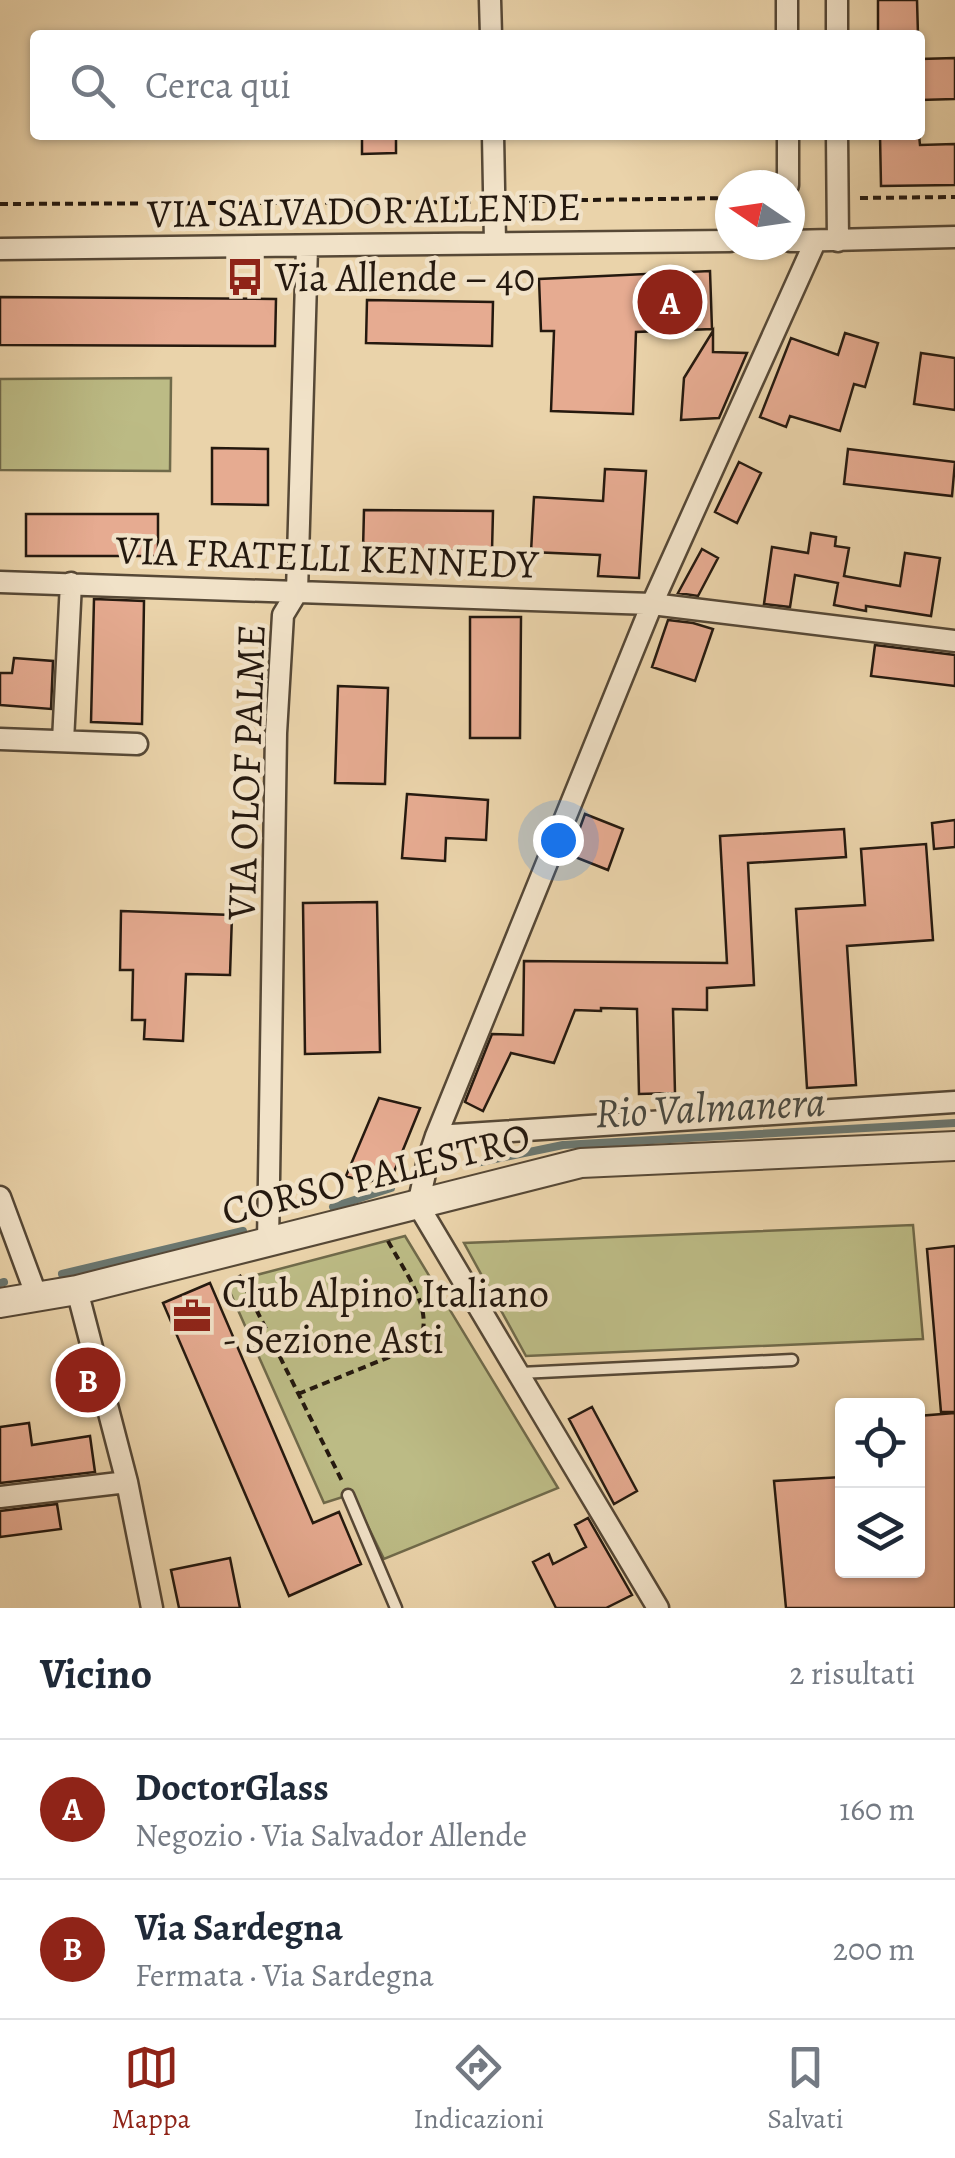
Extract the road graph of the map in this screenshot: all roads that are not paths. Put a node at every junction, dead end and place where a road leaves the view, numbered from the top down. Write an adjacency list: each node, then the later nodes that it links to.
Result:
1 (490, 0): 4 (street)
2 (787, 0): 5 (street)
3 (837, 0): 6 (street)
4 (491, 30)
5 (787, 30)
6 (837, 30)
7 (493, 140): 14 (street)
8 (788, 140): 10 (street)
9 (838, 140): 13 (street)
10 (788, 170)
11 (955, 236): 13 (street)
12 (715, 241): 14 (street, VIA SALVADOR ALLENDE)
13 (838, 241): 16 (street)
14 (495, 242): 17 (street, VIA SALVADOR ALLENDE)
15 (805, 242): 16 (street)
16 (815, 242): 22 (street)
17 (307, 246): 18 (street, VIA SALVADOR ALLENDE); 21 (street, VIA OLOF PALME)
18 (0, 250)
19 (0, 582): 20 (street, VIA FRATELLI KENNEDY)
20 (70, 583): 21 (street, VIA FRATELLI KENNEDY); 25 (street)
21 (298, 592): 22 (street, VIA FRATELLI KENNEDY); 32 (street, VIA OLOF PALME)
22 (652, 604): 23 (street, VIA FRATELLI KENNEDY); 28 (street)
23 (955, 641)
24 (0, 739): 25 (street)
25 (63, 742): 26 (street)
26 (137, 744)
27 (955, 1102): 28 (street)
28 (436, 1136): 31 (street)
29 (955, 1146): 31 (street, CORSO PALESTRO)
30 (0, 1197): 34 (street)
31 (418, 1205): 32 (street, CORSO PALESTRO); 37 (street)
32 (268, 1243): 33 (street, CORSO PALESTRO)
33 (78, 1290): 34 (street, CORSO PALESTRO); 38 (street)
34 (38, 1297): 35 (street, CORSO PALESTRO)
35 (0, 1303)
36 (792, 1360): 37 (lane)
37 (520, 1373): 43 (street)
38 (127, 1482): 40 (street); 41 (street)
39 (348, 1494): 42 (lane)
40 (0, 1497)
41 (152, 1608)
42 (396, 1608)
43 (658, 1608)

